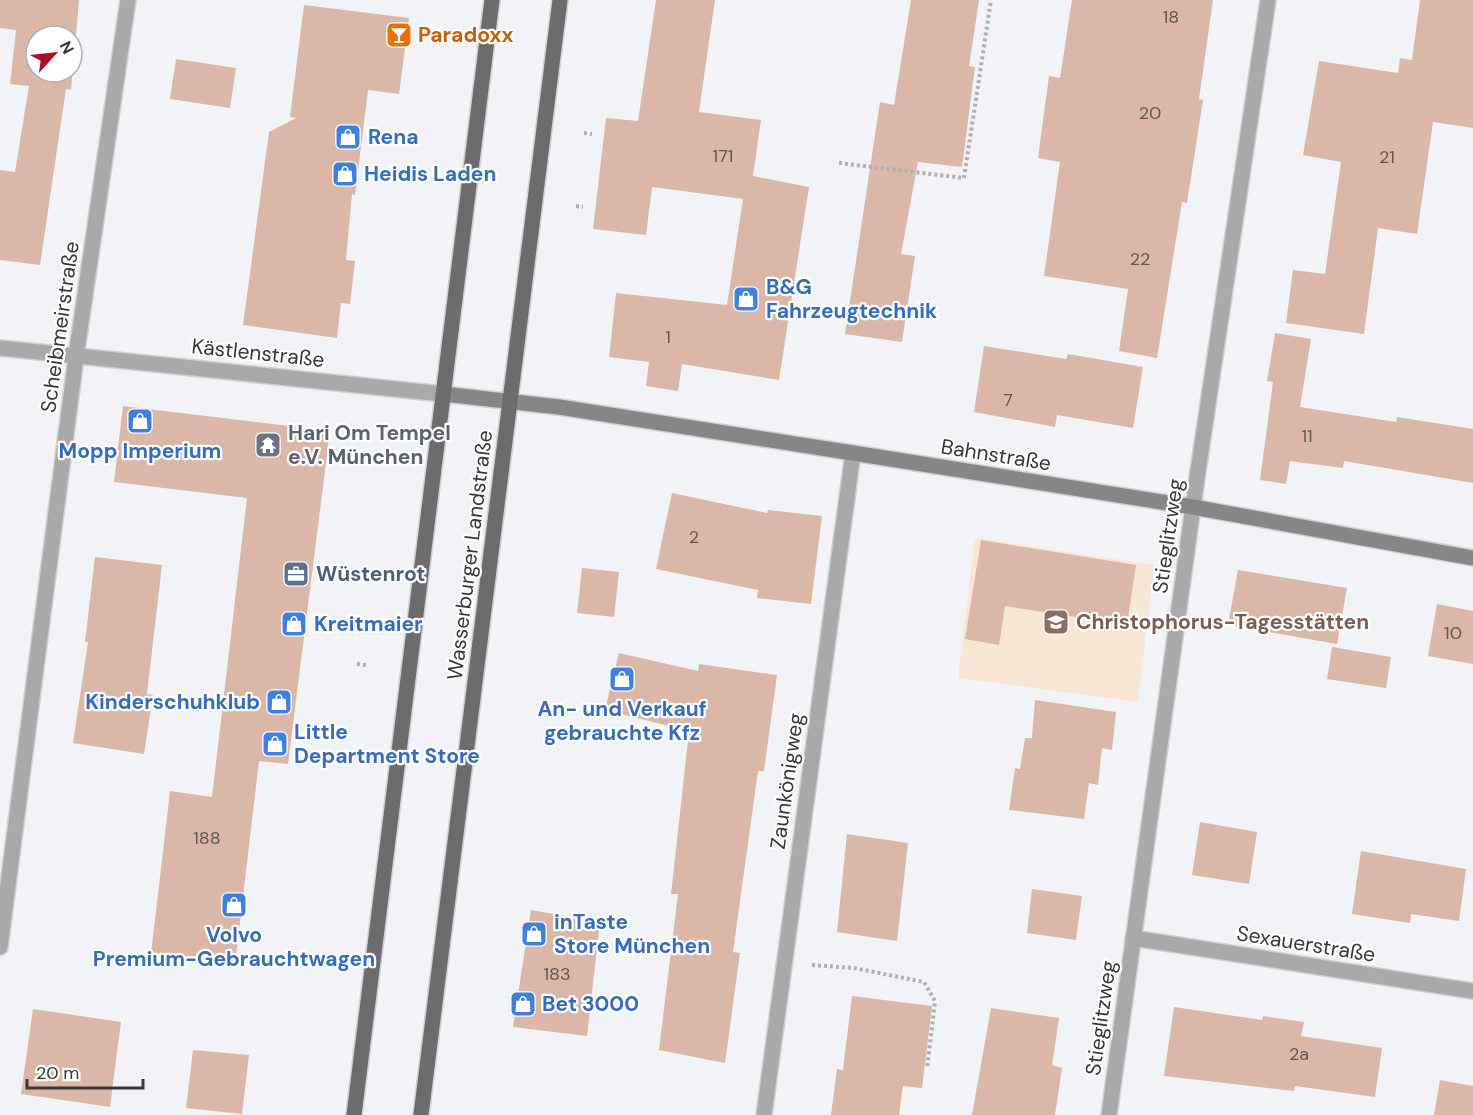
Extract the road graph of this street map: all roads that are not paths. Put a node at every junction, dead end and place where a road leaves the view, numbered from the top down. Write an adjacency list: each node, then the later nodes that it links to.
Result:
1 (128, 0): 6 (street, Scheibmeirstraße)
2 (492, 0): 7 (main road)
3 (560, 0): 8 (main road, Wasserburger Landstraße)
4 (1268, 0): 10 (street, Stieglitzweg)
5 (0, 348): 6 (street, Kästlenstraße)
6 (76, 357): 7 (street, Kästlenstraße); 13 (street, Scheibmeirstraße)
7 (443, 394): 8 (street, Kästlenstraße); 15 (main road)
8 (511, 403): 9 (street, Bahnstraße); 16 (main road, Wasserburger Landstraße)
9 (853, 453): 10 (street, Bahnstraße); 17 (street, Zaunkönigweg)
10 (1193, 507): 11 (street, Bahnstraße); 12 (street, Stieglitzweg)
11 (1473, 558)
12 (1133, 938): 14 (street, Sexauerstraße); 18 (street, Stieglitzweg)
13 (0, 947)
14 (1473, 991)
15 (354, 1115)
16 (421, 1115)
17 (764, 1115)
18 (1109, 1115)

